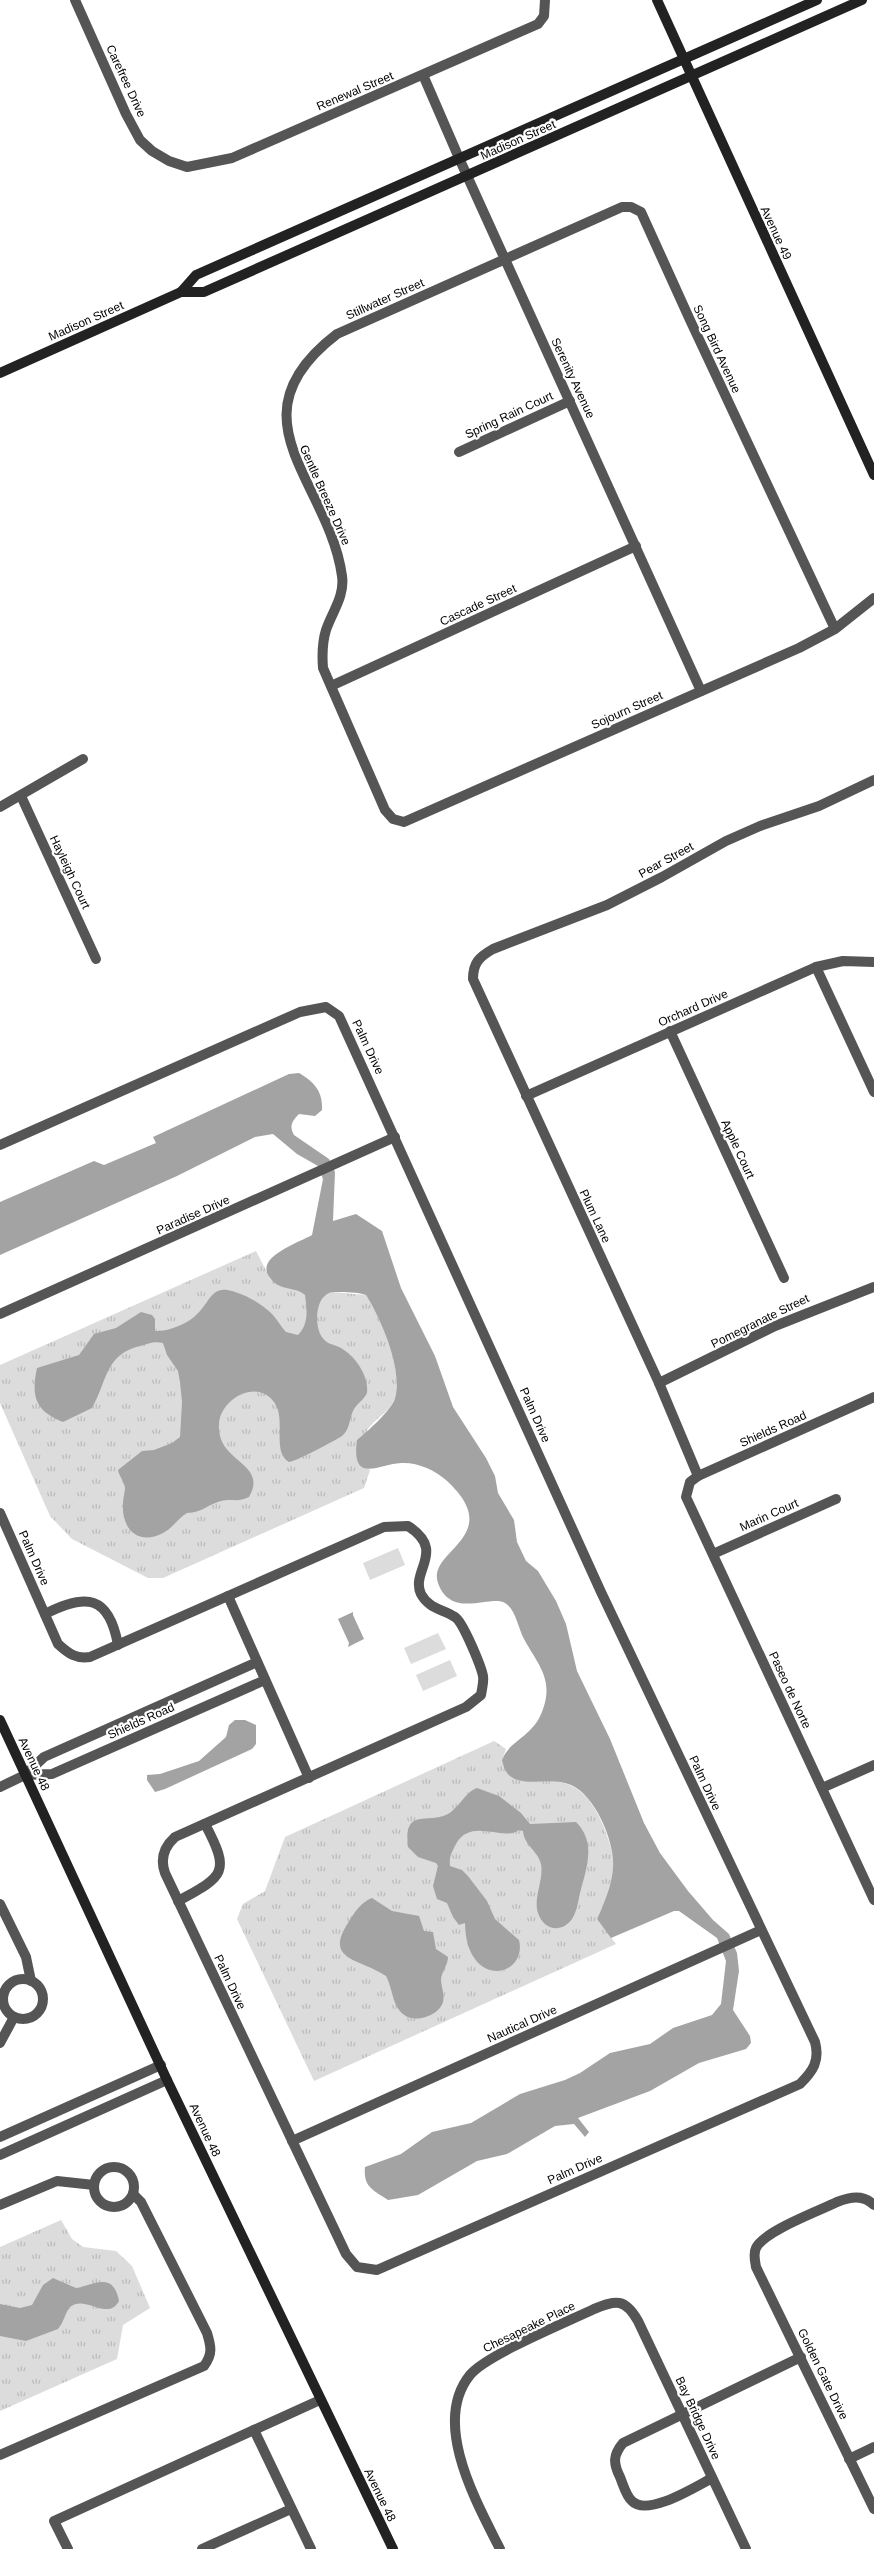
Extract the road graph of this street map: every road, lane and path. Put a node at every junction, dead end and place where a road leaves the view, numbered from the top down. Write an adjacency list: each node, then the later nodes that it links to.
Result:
1 (75, 0): 10 (street, Carefree Drive)
2 (544, 0): 7 (street, Renewal Street)
3 (657, 0): 6 (main road, Avenue 49)
4 (817, 0): 6 (main road, Madison Street)
5 (862, 0): 8 (main road, Madison Street)
6 (683, 58): 8 (main road, Avenue 49); 9 (main road, Madison Street)
7 (423, 75): 9 (street, Serenity Avenue); 10 (street, Renewal Street)
8 (690, 76): 11 (main road, Madison Street); 18 (main road, Avenue 49)
9 (459, 158): 11 (street, Serenity Avenue); 13 (main road, Madison Street)
10 (168, 161)
11 (467, 176): 12 (street, Serenity Avenue); 13 (main road, Madison Street)
12 (505, 259): 15 (street, Stillwater Street); 16 (street, Serenity Avenue); 21 (street, Song Bird Avenue)
13 (181, 292): 14 (main road, Madison Street)
14 (0, 373)
15 (293, 384): 22 (street, Gentle Breeze Drive)
16 (570, 401): 17 (street, Spring Rain Court); 19 (street, Serenity Avenue)
17 (459, 452)
18 (874, 476)
19 (636, 546): 22 (street, Cascade Street); 23 (street, Serenity Avenue)
20 (874, 598): 21 (street, Sojourn Street)
21 (835, 629): 23 (street, Sojourn Street)
22 (331, 686): 28 (street, Gentle Breeze Drive)
23 (701, 691): 28 (street, Sojourn Street)
24 (83, 760): 26 (street)
25 (874, 780): 31 (street, Pear Street)
26 (21, 796): 27 (street); 29 (street, Hayleigh Court)
27 (0, 807)
28 (384, 810)
29 (96, 959)
30 (874, 962): 32 (street, Orchard Drive)
31 (473, 966): 35 (street, Plum Lane)
32 (816, 967): 33 (street, Orchard Drive); 34 (street)
33 (670, 1031): 35 (street, Orchard Drive); 38 (street, Apple Court)
34 (874, 1092)
35 (526, 1096): 41 (street, Plum Lane)
36 (395, 1137): 37 (street, Palm Drive); 40 (street, Paradise Drive); 63 (street, Palm Drive)
37 (0, 1145)
38 (784, 1278)
39 (874, 1287): 41 (street, Pomegranate Street)
40 (0, 1314)
41 (659, 1383): 43 (street, Plum Lane)
42 (874, 1397): 43 (street, Shields Road)
43 (698, 1476): 44 (street, Shields Road)
44 (686, 1489): 47 (street, Paseo de Norte)
45 (836, 1499): 47 (street, Marin Court)
46 (0, 1513): 49 (street, Palm Drive)
47 (713, 1554): 58 (street, Paseo de Norte)
48 (228, 1596): 50 (street, Palm Drive); 51 (street); 56 (street, Palm Drive)
49 (45, 1614): 50 (street, Palm Drive); 50 (street)
50 (118, 1645)
51 (257, 1662): 52 (street); 55 (street, Shields Road)
52 (265, 1680): 55 (street, Shields Road); 56 (street)
53 (0, 1720): 55 (main road, Avenue 48)
54 (874, 1765): 58 (street)
55 (25, 1775): 57 (street, Shields Road); 67 (main road, Avenue 48)
56 (310, 1778): 59 (street, Palm Drive)
57 (0, 1787)
58 (822, 1788): 60 (street, Paseo de Norte)
59 (206, 1824): 61 (street); 61 (street, Palm Drive)
60 (874, 1900)
61 (178, 1901): 70 (street, Palm Drive)
62 (0, 1904): 64 (street)
63 (762, 1930): 70 (street, Nautical Drive); 70 (street, Palm Drive)
64 (32, 1981): 65 (street); 65 (street)
65 (14, 2017): 66 (street)
66 (0, 2043)
67 (161, 2065): 68 (main road, Avenue 48); 69 (street)
68 (167, 2080): 71 (street); 78 (main road, Avenue 48)
69 (0, 2137)
70 (292, 2141)
71 (0, 2155)
72 (94, 2184): 73 (street); 73 (street); 74 (street)
73 (133, 2194): 82 (street)
74 (0, 2206)
75 (874, 2206): 77 (street, Golden Gate Drive)
76 (622, 2302): 79 (street, Bay Bridge Drive); 91 (street, Chesapeake Place)
77 (801, 2357): 79 (street); 83 (street, Golden Gate Drive)
78 (320, 2400): 80 (street); 90 (main road, Avenue 48)
79 (682, 2414): 84 (street, Bay Bridge Drive); 84 (street)
80 (254, 2430): 85 (street); 87 (street)
81 (874, 2446): 83 (street)
82 (0, 2455)
83 (850, 2459): 86 (street, Golden Gate Drive)
84 (712, 2478): 92 (street, Bay Bridge Drive)
85 (291, 2509): 88 (street); 89 (street)
86 (874, 2509)
87 (68, 2549)
88 (202, 2549)
89 (311, 2549)
90 (393, 2549)
91 (500, 2549)
92 (746, 2549)

